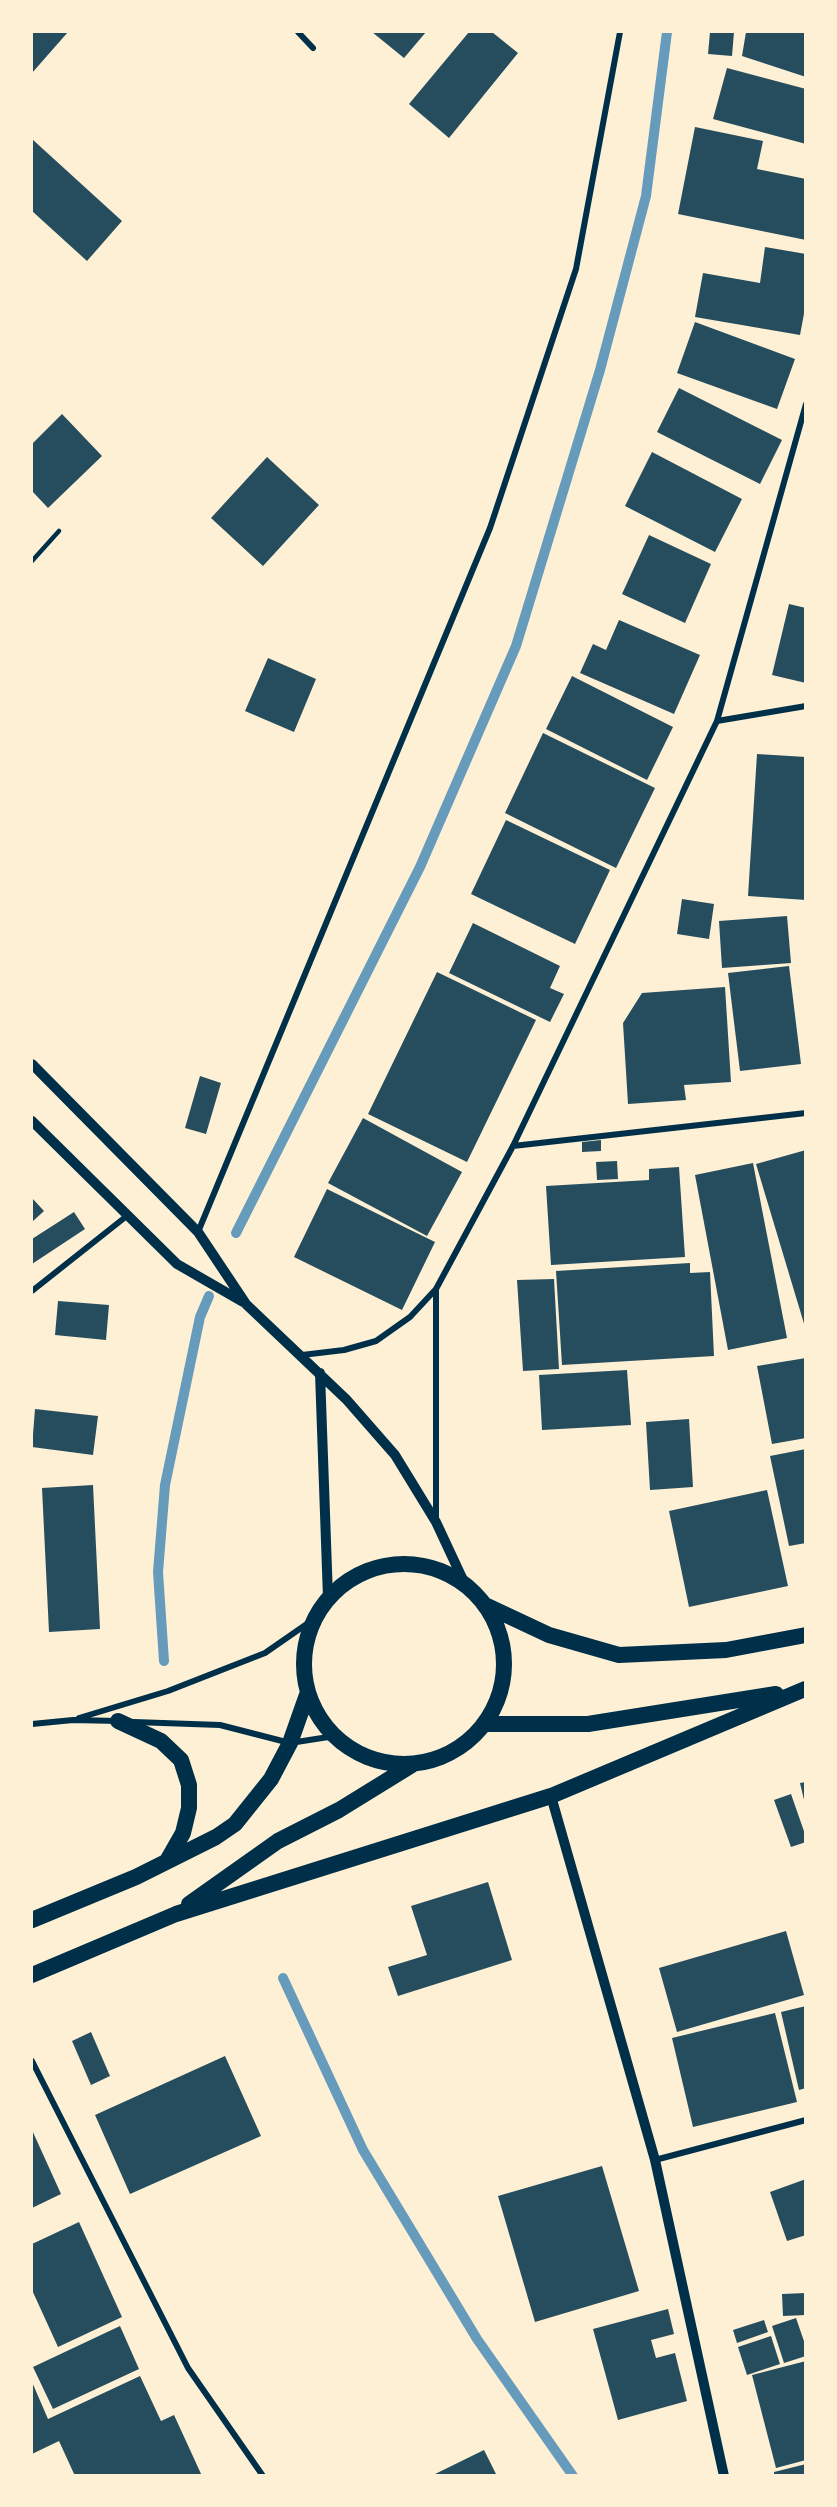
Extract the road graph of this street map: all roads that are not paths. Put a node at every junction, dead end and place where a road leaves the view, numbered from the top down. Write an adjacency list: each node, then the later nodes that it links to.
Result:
1 (298, 32): 3 (street)
2 (620, 32): 14 (street)
3 (313, 48)
4 (806, 405): 8 (street)
5 (59, 531): 6 (lane)
6 (32, 561)
7 (806, 706): 8 (street)
8 (717, 721): 12 (street)
9 (32, 1064): 14 (street)
10 (806, 1113): 12 (street)
11 (32, 1121): 13 (street)
12 (513, 1146): 15 (street)
13 (129, 1215): 16 (street); 17 (street)
14 (198, 1232): 17 (street)
15 (436, 1289): 18 (street); 20 (street)
16 (32, 1291)
17 (246, 1304): 18 (street)
18 (302, 1355): 19 (street)
19 (320, 1373): 20 (street); 22 (street)
20 (436, 1522): 21 (street)
21 (464, 1582): 22 (highway); 23 (highway)
22 (328, 1598): 24 (highway)
23 (485, 1605): 25 (highway); 31 (highway)
24 (314, 1619): 27 (highway); 28 (street)
25 (806, 1635)
26 (805, 1689): 31 (highway); 35 (highway)
27 (308, 1692): 32 (highway); 33 (highway)
28 (73, 1720): 29 (street); 30 (street)
29 (118, 1721): 33 (street); 36 (highway)
30 (32, 1724)
31 (486, 1724): 34 (highway)
32 (335, 1736): 33 (street); 34 (highway)
33 (290, 1743): 36 (highway)
34 (412, 1765): 37 (highway)
35 (551, 1796): 37 (highway); 42 (street)
36 (167, 1861): 38 (highway)
37 (176, 1914): 39 (highway)
38 (32, 1920)
39 (32, 1975)
40 (32, 2061): 43 (street)
41 (806, 2120): 42 (street)
42 (655, 2160): 44 (street)
43 (263, 2475)
44 (724, 2475)

